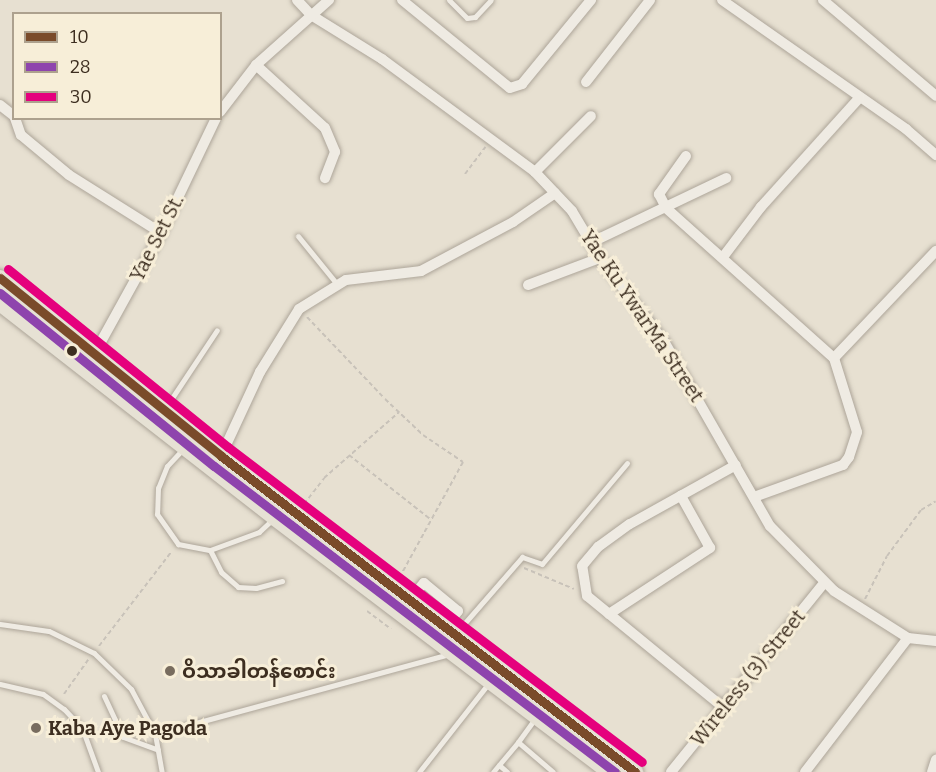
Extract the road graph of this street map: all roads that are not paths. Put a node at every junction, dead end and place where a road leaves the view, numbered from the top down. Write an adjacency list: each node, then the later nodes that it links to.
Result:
1 (297, 0): 10 (street, Yae Ku YwarMa Street)
2 (329, 0): 10 (street)
3 (402, 0): 6 (street)
4 (449, 0): 5 (lane)
5 (490, 0)
6 (591, 0)
7 (651, 0): 13 (street)
8 (722, 0): 15 (street)
9 (823, 0): 14 (street)
10 (310, 15): 11 (street); 22 (street, Yae Ku YwarMa Street)
11 (256, 65): 16 (street); 23 (street)
12 (936, 80): 14 (street)
13 (586, 82)
14 (932, 92)
15 (859, 98): 20 (street); 31 (street)
16 (222, 109)
17 (591, 116): 22 (street)
18 (15, 120): 27 (street)
19 (215, 120): 27 (street, Yae Set St.)
20 (936, 155)
21 (686, 156): 26 (street)
22 (535, 172): 25 (street, Yae Ku YwarMa Street)
23 (325, 178)
24 (726, 178): 26 (street)
25 (555, 193): 29 (street, Yae Ku YwarMa Street); 34 (street)
26 (666, 208): 29 (street); 31 (street)
27 (161, 233): 38 (street, Yae Set St.)
28 (298, 236): 34 (lane)
29 (590, 243): 32 (street, Yae Ku YwarMa Street)
30 (936, 251): 39 (street)
31 (723, 256): 39 (street)
32 (600, 258): 35 (street); 45 (street, Yae Ku YwarMa Street)
33 (0, 278): 38 (main road)
34 (337, 284): 43 (street)
35 (528, 285)
36 (0, 303): 40 (main road)
37 (217, 330): 41 (lane)
38 (95, 355): 40 (street, Yae Set St.); 41 (main road)
39 (834, 358): 47 (street)
40 (84, 369): 42 (main road)
41 (164, 411): 43 (main road)
42 (184, 448): 48 (main road); 49 (lane)
43 (221, 456): 54 (main road)
44 (627, 463): 54 (lane)
45 (736, 465): 46 (street); 47 (street, Yae Ku YwarMa Street)
46 (681, 496): 52 (street); 52 (street)
47 (754, 497): 51 (street, Yae Ku YwarMa Street)
48 (275, 518): 49 (lane); 56 (main road)
49 (210, 550): 50 (lane)
50 (282, 581)
51 (824, 583): 55 (street, Yae Ku YwarMa Street); 62 (street, Wireless (3) Street)
52 (609, 614): 62 (street)
53 (0, 624): 64 (lane)
54 (450, 631): 56 (lane); 59 (main road)
55 (908, 638): 57 (street, Yae Ku YwarMa Street); 78 (street)
56 (434, 640): 58 (main road)
57 (936, 641)
58 (451, 653): 59 (main road); 64 (lane)
59 (496, 675): 63 (main road); 71 (lane); 76 (main road)
60 (0, 684): 69 (lane)
61 (104, 696): 66 (lane)
62 (724, 708): 77 (street, Wireless (3) Street)
63 (537, 717): 65 (lane); 75 (main road)
64 (155, 734): 66 (lane)
65 (518, 742): 68 (lane); 74 (lane)
66 (158, 750): 70 (lane)
67 (936, 760): 79 (street)
68 (499, 765): 72 (lane); 73 (lane)
69 (98, 772)
70 (162, 772)
71 (418, 772)
72 (493, 772)
73 (507, 772)
74 (553, 772)
75 (610, 772)
76 (635, 772)
77 (671, 772)
78 (805, 772)
79 (932, 772)

